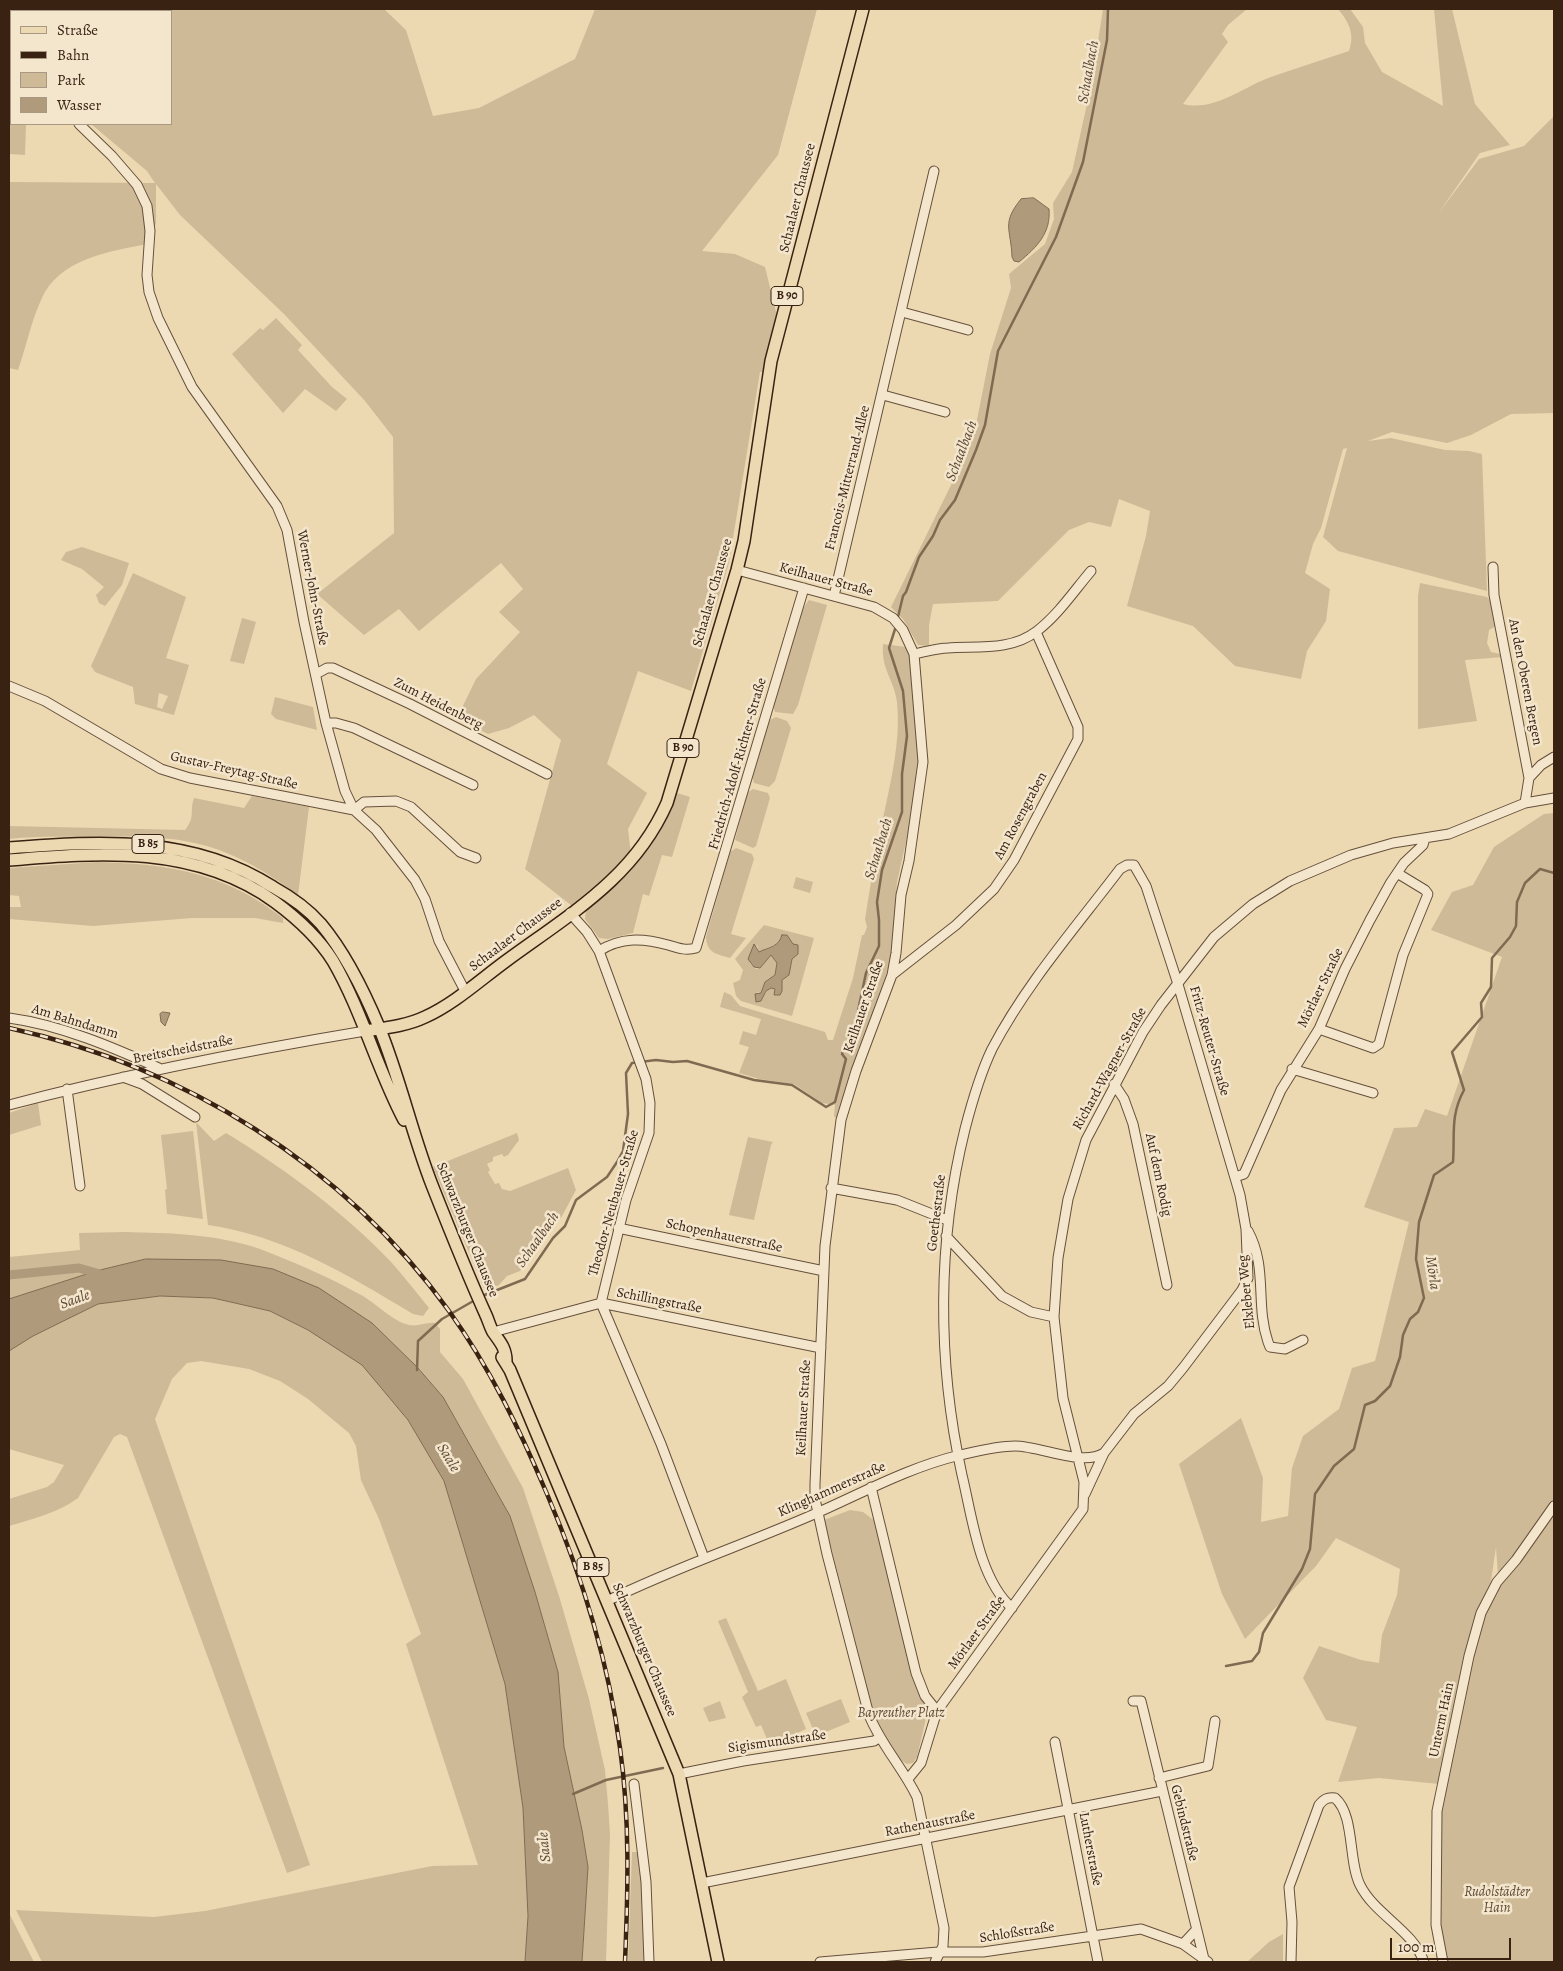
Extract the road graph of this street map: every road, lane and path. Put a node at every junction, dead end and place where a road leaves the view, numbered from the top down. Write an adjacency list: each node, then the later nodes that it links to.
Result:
1 (863, 9): 9 (main road, Schaalaer Chaussee / B 90)
2 (80, 125): 15 (street, Werner-John-Straße)
3 (934, 171): 4 (street, Francois-Mitterrand-Allee)
4 (902, 312): 5 (street); 6 (street, Francois-Mitterrand-Allee)
5 (968, 330)
6 (883, 395): 7 (street, Francois-Mitterrand-Allee); 12 (street, Francois-Mitterrand-Allee)
7 (945, 412)
8 (1493, 567): 20 (street, An den Oberen Bergen)
9 (737, 570): 11 (street, Keilhauer Straße); 31 (main road, Schaalaer Chaussee / B 90)
10 (1091, 571): 13 (street)
11 (804, 588): 12 (street, Keilhauer Straße); 32 (street, Friedrich-Adolf-Richter-Straße)
12 (834, 596): 14 (street, Keilhauer Straße)
13 (1036, 632): 14 (street); 33 (street, Am Rosengraben)
14 (914, 654): 33 (street, Keilhauer Straße)
15 (316, 674): 17 (street, Werner-John-Straße); 19 (street, Zum Heidenberg)
16 (9, 686): 24 (street, Gustav-Freytag-Straße)
17 (326, 723): 21 (street); 24 (street, Werner-John-Straße)
18 (1554, 757): 20 (street)
19 (547, 774)
20 (1529, 778): 23 (street, An den Oberen Bergen)
21 (472, 784)
22 (1554, 798): 23 (street, Richard-Wagner-Straße)
23 (1525, 802): 25 (street, Richard-Wagner-Straße)
24 (354, 810): 27 (street); 35 (street, Werner-John-Straße)
25 (1425, 838): 30 (street, Mörlaer Straße); 34 (street, Richard-Wagner-Straße)
26 (9, 848): 37 (main road, B 85)
27 (476, 858)
28 (9, 860): 39 (main road, B 85)
29 (1134, 865): 34 (street, Fritz-Reuter-Straße); 52 (street, Goethestraße)
30 (1397, 873): 38 (street, Mörlaer Straße); 38 (street)
31 (570, 913): 32 (street, Theodor-Neubauer-Straße); 35 (main road, Schaalaer Chaussee / B 90)
32 (599, 951): 53 (street, Theodor-Neubauer-Straße)
33 (892, 975): 51 (street, Keilhauer Straße)
34 (1177, 981): 43 (street, Richard-Wagner-Straße); 49 (street, Fritz-Reuter-Straße)
35 (465, 991): 37 (main road, Schaalaer Chaussee / B 90)
36 (9, 1018): 40 (street, Am Bahndamm)
37 (380, 1029): 39 (main road, Schaalaer Chaussee / B 90); 48 (main road, Schwarzburger Chaussee / B 85)
38 (1319, 1029): 41 (street, Mörlaer Straße)
39 (365, 1032): 40 (street, Breitscheidstraße); 48 (main road, Schwarzburger Chaussee / B 85)
40 (159, 1068): 42 (street, Breitscheidstraße)
41 (1292, 1069): 45 (street); 49 (street, Mörlaer Straße)
42 (123, 1077): 44 (street, Breitscheidstraße); 47 (street)
43 (1114, 1084): 57 (street, Auf dem Rodig); 59 (street, Richard-Wagner-Straße)
44 (67, 1089): 46 (street, Breitscheidstraße); 50 (street)
45 (1373, 1094)
46 (9, 1105)
47 (195, 1117)
48 (414, 1139): 60 (main road, Schwarzburger Chaussee / B 85)
49 (1235, 1177): 54 (street, Fritz-Reuter-Straße)
50 (80, 1186)
51 (831, 1188): 52 (street); 56 (street, Keilhauer Straße)
52 (947, 1220): 55 (street, Goethestraße)
53 (618, 1228): 56 (street, Schopenhauerstraße); 58 (street, Theodor-Neubauer-Straße)
54 (1246, 1229): 61 (street, Elxleber Weg); 63 (street)
55 (946, 1236): 59 (street); 64 (street, Goethestraße)
56 (824, 1271): 62 (street, Keilhauer Straße)
57 (1164, 1279)
58 (601, 1303): 60 (street, Schillingstraße); 62 (street, Schillingstraße); 71 (street)
59 (1054, 1317): 65 (street, Richard-Wagner-Straße)
60 (493, 1332): 72 (main road, Schwarzburger Chaussee / B 85)
61 (1303, 1340)
62 (821, 1348): 70 (street, Keilhauer Straße)
63 (1104, 1453): 65 (street); 67 (street)
64 (958, 1456): 65 (street, Klinghammerstraße); 66 (street, Klinghammerstraße); 73 (street, Goethestraße)
65 (1077, 1457): 67 (street, Richard-Wagner-Straße)
66 (871, 1487): 70 (street, Klinghammerstraße); 75 (street)
67 (1085, 1494): 69 (street, Richard-Wagner-Straße)
68 (1554, 1506): 100 (street, Unterm Hain)
69 (1083, 1509): 73 (street, Mörlaer Straße)
70 (818, 1512): 71 (street, Klinghammerstraße); 77 (street)
71 (704, 1558): 72 (street, Klinghammerstraße)
72 (607, 1601): 79 (main road, Schwarzburger Chaussee / B 85)
73 (1012, 1608): 75 (street, Mörlaer Straße)
74 (1133, 1700): 80 (street, Gebindstraße)
75 (938, 1711): 81 (street, Mörlaer Straße)
76 (1215, 1721): 80 (street)
77 (879, 1738): 79 (street, Sigismundstraße); 81 (street)
78 (1055, 1742): 84 (street, Lutherstraße)
79 (679, 1774): 86 (main road, Schwarzburger Chaussee / B 85)
80 (1159, 1778): 83 (street, Gebindstraße)
81 (908, 1779): 85 (street)
82 (634, 1784): 93 (street)
83 (1162, 1791): 84 (street, Rathenaustraße); 87 (street, Gebindstraße)
84 (1069, 1811): 85 (street, Rathenaustraße); 88 (street, Lutherstraße)
85 (926, 1838): 86 (street, Rathenaustraße); 90 (street)
86 (702, 1883): 94 (main road, Schwarzburger Chaussee / B 85)
87 (1196, 1930): 89 (street); 92 (street, Gebindstraße)
88 (1092, 1935): 89 (street, Schloßstraße); 91 (street, Schloßstraße); 97 (street, Lutherstraße)
89 (1183, 1944): 92 (street, Schloßstraße)
90 (938, 1952): 91 (street, Schloßstraße); 95 (street, Schloßstraße); 96 (street)
91 (971, 1958)
92 (1206, 1961)
93 (649, 1962)
94 (718, 1962)
95 (820, 1962)
96 (935, 1962)
97 (1098, 1962)
98 (1291, 1962): 99 (street)
99 (1424, 1962)
100 (1443, 1962)

